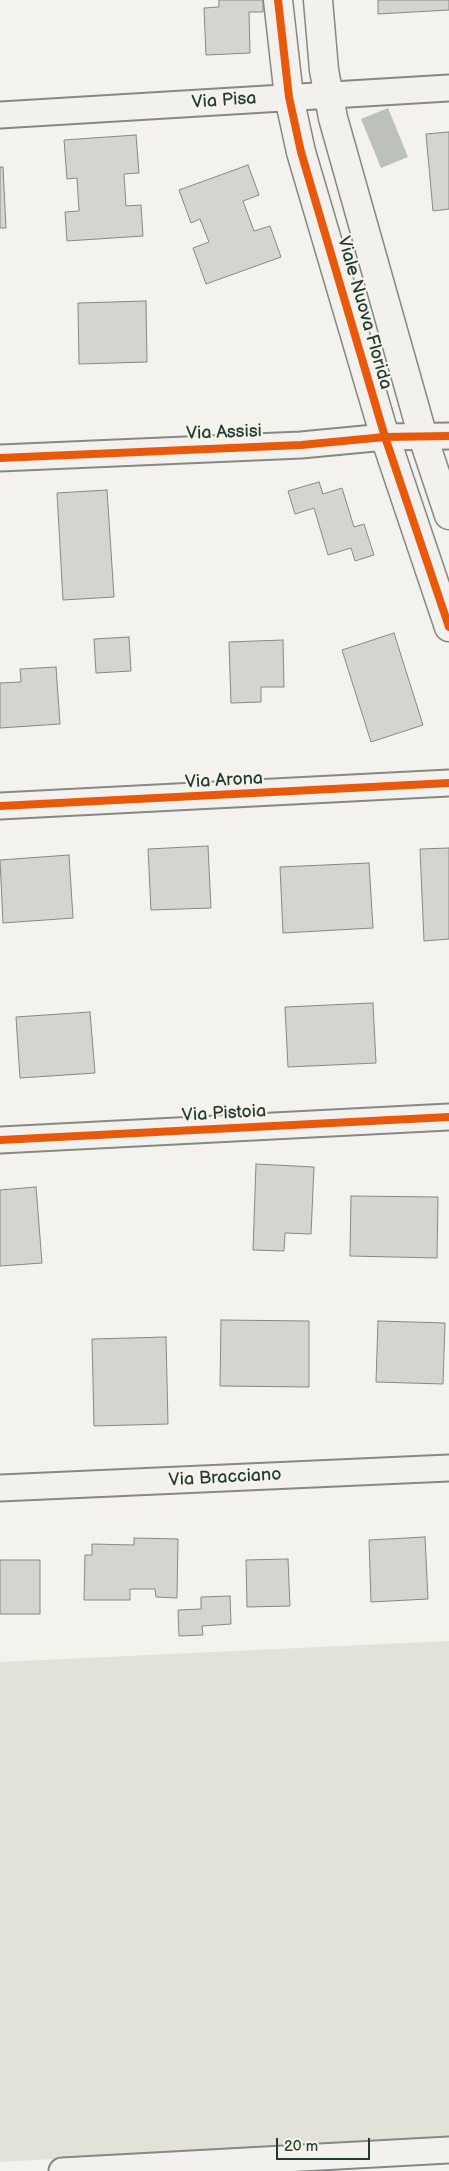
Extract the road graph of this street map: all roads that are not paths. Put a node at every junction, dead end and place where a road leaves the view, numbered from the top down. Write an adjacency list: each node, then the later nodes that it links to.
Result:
1 (278, 0): 5 (street, Viale Nuova Florida)
2 (318, 0): 4 (street, Viale Nuova Florida)
3 (449, 88): 4 (street, Via Pisa)
4 (328, 95): 5 (street, Via Pisa); 7 (street, Viale Nuova Florida)
5 (289, 97): 6 (street, Via Pisa); 8 (street, Viale Nuova Florida)
6 (0, 115)
7 (436, 436): 8 (street, Via Assisi); 10 (street, Viale Nuova Florida)
8 (385, 437): 9 (street, Via Assisi); 11 (street, Viale Nuova Florida)
9 (0, 458)
10 (449, 515)
11 (449, 628)
12 (449, 784): 13 (street, Via Arona)
13 (0, 806)
14 (449, 1117): 15 (street, Via Pistoia)
15 (0, 1140)
16 (449, 1468): 17 (street, Via Bracciano)
17 (0, 1488)
18 (449, 2150): 19 (street)
19 (62, 2171)

